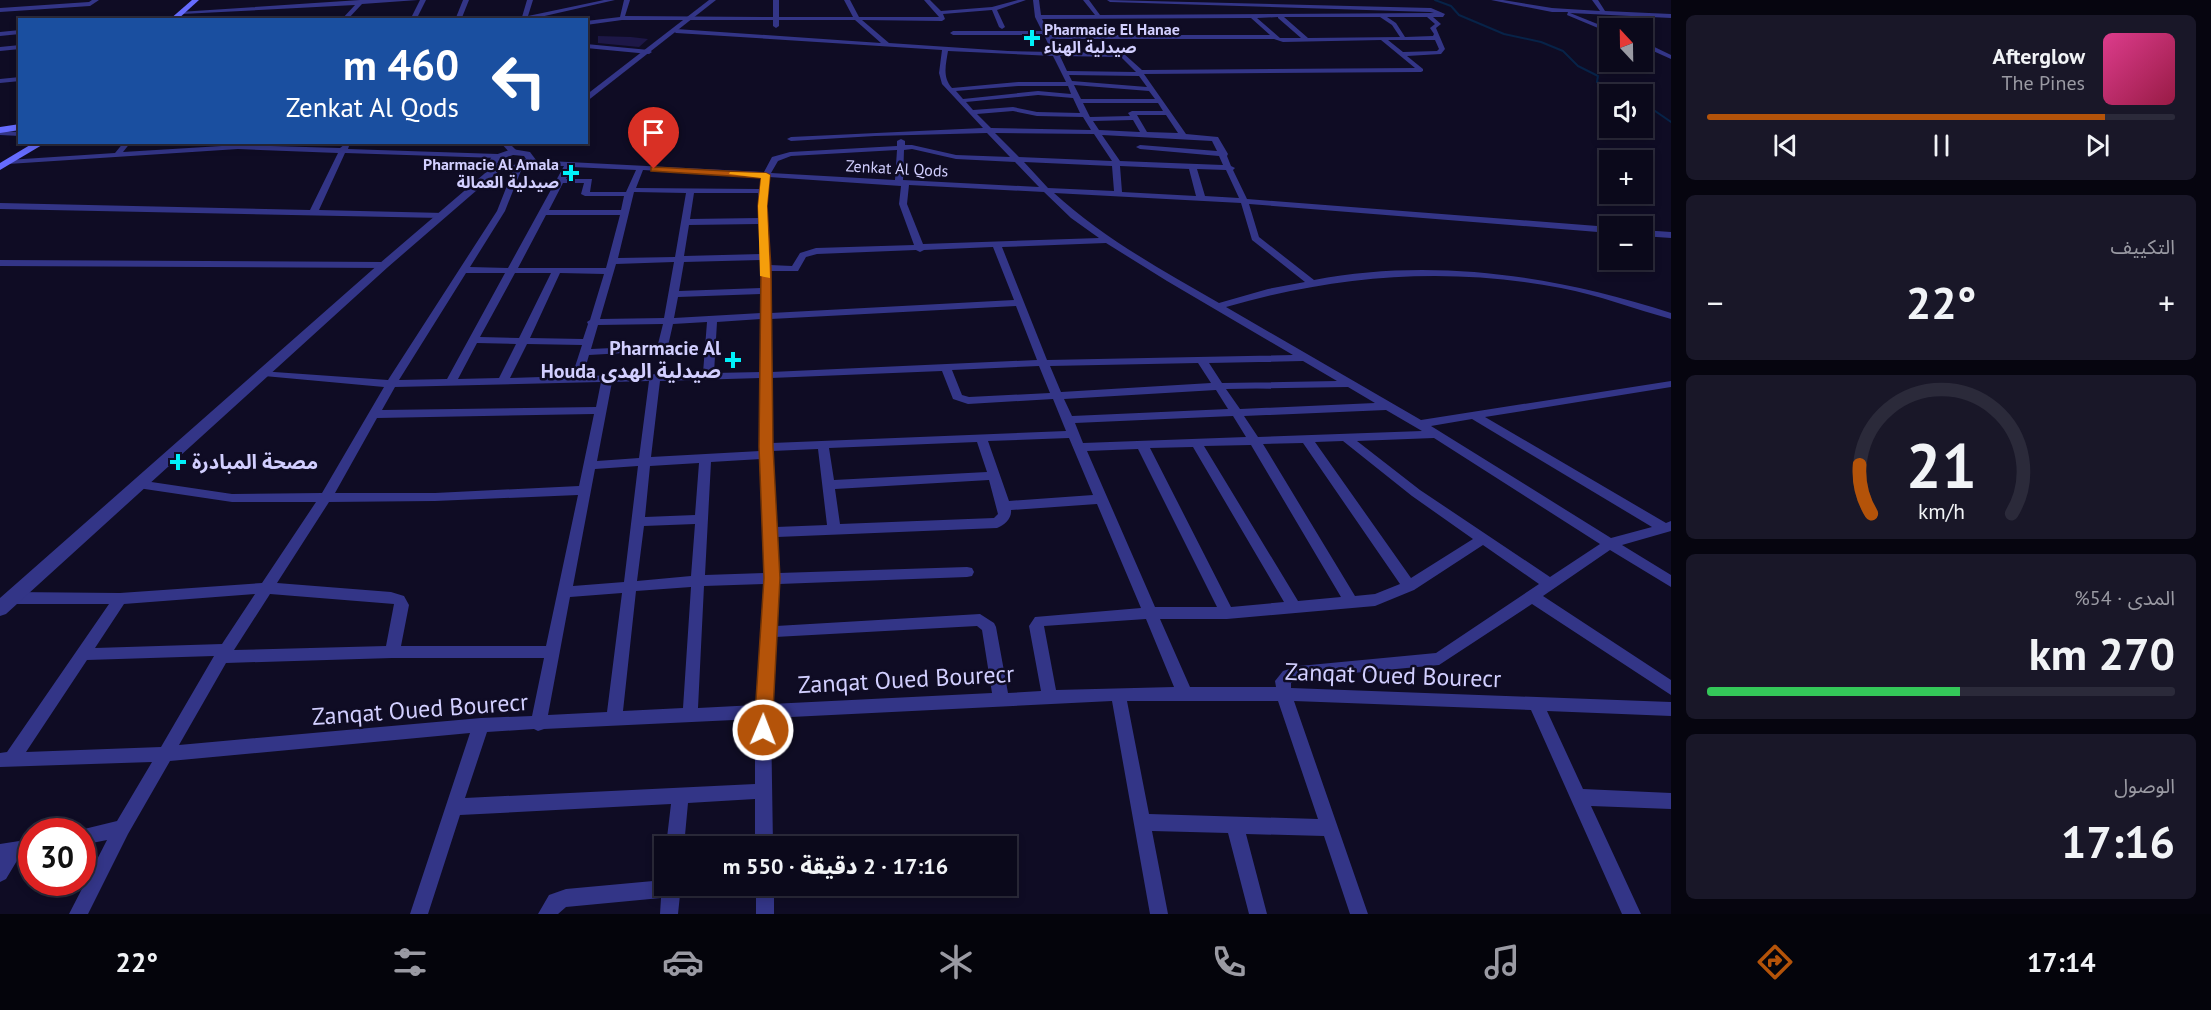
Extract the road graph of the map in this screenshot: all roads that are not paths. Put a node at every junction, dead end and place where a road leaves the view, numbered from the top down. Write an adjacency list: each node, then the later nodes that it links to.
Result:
1 (96, 0): 29 (street)
2 (196, 0): 41 (main road)
3 (204, 0): 37 (street)
4 (250, 0): 32 (street)
5 (416, 0): 24 (street)
6 (423, 0): 53 (street)
7 (466, 0): 54 (street)
8 (530, 0): 55 (street)
9 (612, 0): 56 (street)
10 (627, 0): 57 (street)
11 (713, 0): 61 (street)
12 (776, 0): 62 (street)
13 (847, 0): 63 (street)
14 (927, 0): 42 (street)
15 (1023, 0): 35 (street)
16 (1036, 0): 46 (street)
17 (1086, 0): 47 (street)
18 (1111, 0): 22 (street); 58 (street)
19 (1403, 0): 36 (street)
20 (1494, 0): 33 (street)
21 (1595, 0): 40 (street)
22 (1139, 1): 25 (street); 59 (street)
23 (15, 2): 29 (street); 34 (street)
24 (361, 2): 28 (street); 52 (street)
25 (1167, 2): 26 (street); 60 (street)
26 (1195, 2): 30 (street); 64 (street)
27 (1548, 2): 33 (street)
28 (317, 3): 32 (street)
29 (57, 4): 34 (street); 39 (street)
30 (1239, 4): 31 (street); 48 (street)
31 (1288, 5): 36 (street); 50 (street)
32 (239, 9): 37 (street); 51 (street)
33 (1542, 9): 38 (street)
34 (3, 10)
35 (995, 10): 42 (street); 69 (street)
36 (1417, 10): 44 (street)
37 (192, 11): 41 (street)
38 (1563, 11): 40 (street); 68 (street)
39 (50, 13)
40 (1604, 13): 45 (street)
41 (183, 16)
42 (941, 16): 63 (street); 75 (street)
43 (1383, 16): 44 (street); 50 (street); 87 (street)
44 (1429, 16): 83 (street)
45 (1671, 16)
46 (1038, 17): 47 (street); 77 (street)
47 (1101, 17): 58 (street); 84 (street)
48 (1253, 17): 49 (street); 64 (street); 82 (street)
49 (1280, 17): 50 (street); 88 (street)
50 (1302, 17)
51 (228, 18)
52 (345, 18)
53 (413, 18)
54 (459, 18)
55 (525, 18)
56 (530, 18)
57 (622, 18): 61 (street); 65 (street)
58 (1127, 18): 59 (street); 66 (street)
59 (1154, 18): 60 (street); 79 (street)
60 (1180, 18): 64 (street); 80 (street)
61 (691, 19): 62 (street); 71 (street)
62 (776, 19): 63 (street); 78 (street)
63 (857, 19): 89 (street)
64 (1206, 20)
65 (588, 22)
66 (1133, 24)
67 (18, 26): 70 (street)
68 (1599, 26)
69 (1002, 27)
70 (0, 28)
71 (676, 31): 78 (street); 96 (street)
72 (1138, 31): 85 (street)
73 (1215, 31): 81 (street)
74 (18, 32): 76 (street)
75 (953, 33): 77 (street); 94 (street)
76 (0, 34)
77 (1047, 35): 84 (street); 98 (street)
78 (775, 36): 89 (street)
79 (1170, 37): 80 (street); 85 (street)
80 (1195, 37): 81 (street)
81 (1222, 37): 82 (street)
82 (1275, 37): 88 (street)
83 (1437, 37): 87 (street); 97 (street)
84 (1118, 38): 85 (street)
85 (1144, 38)
86 (1383, 39): 87 (street); 88 (street); 97 (street)
87 (1404, 39)
88 (1306, 40)
89 (886, 44): 92 (street)
90 (18, 46): 93 (street)
91 (588, 46): 96 (street)
92 (945, 48): 94 (street); 109 (street)
93 (0, 49)
94 (960, 49): 98 (street)
95 (1653, 49): 99 (street)
96 (649, 52): 112 (street)
97 (1403, 54): 102 (street)
98 (1056, 55): 100 (street); 102 (street)
99 (1671, 57)
100 (1066, 73): 101 (street); 105 (street)
101 (1108, 73): 102 (street); 107 (street)
102 (1140, 73): 108 (street)
103 (18, 79): 104 (street)
104 (0, 81)
105 (1072, 83): 106 (street); 107 (street); 113 (street)
106 (1034, 84): 109 (street); 110 (street)
107 (1114, 86): 108 (street)
108 (1152, 89): 114 (street)
109 (950, 90): 115 (street)
110 (1040, 93): 111 (street); 113 (street)
111 (1013, 95): 115 (street); 116 (street)
112 (588, 98)
113 (1078, 98): 114 (street); 119 (street)
114 (1160, 100): 118 (street)
115 (960, 101): 117 (street)
116 (1024, 110): 117 (street); 119 (street)
117 (972, 112): 122 (street)
118 (1168, 113): 120 (street); 129 (street)
119 (1087, 117): 120 (street); 124 (street)
120 (1135, 118): 128 (street)
121 (18, 128): 125 (main road)
122 (990, 130): 123 (street); 124 (street); 144 (street)
123 (901, 131): 130 (street); 138 (street)
124 (1096, 131): 126 (street); 145 (street)
125 (3, 133): 127 (street)
126 (1130, 134): 128 (street); 139 (street)
127 (18, 135)
128 (1144, 135): 129 (street)
129 (1184, 137): 141 (street)
130 (791, 139)
131 (29, 144): 140 (main road)
132 (39, 144): 140 (main road)
133 (126, 144): 142 (street)
134 (504, 144): 143 (street)
135 (531, 144): 143 (street)
136 (218, 145): 137 (street, Zenkat Al Qods); 142 (street, Zenkat Al Qods)
137 (344, 147): 143 (street, Zenkat Al Qods); 164 (street)
138 (901, 147): 144 (street); 152 (street); 154 (street)
139 (1140, 147): 141 (street); 146 (street)
140 (23, 152): 147 (main road)
141 (1224, 154): 150 (street)
142 (117, 155): 147 (street, Zenkat Al Qods)
143 (512, 159): 148 (street, Zenkat Al Qods); 166 (street); 180 (street)
144 (1016, 159): 145 (street); 155 (street)
145 (1116, 161): 146 (street); 159 (street)
146 (1150, 163): 149 (street)
147 (4, 165)
148 (569, 165): 151 (street, Zenkat Al Qods); 153 (street)
149 (1192, 166): 150 (street); 160 (street)
150 (1231, 168): 161 (street)
151 (640, 169): 152 (street, Zenkat Al Qods); 158 (street)
152 (766, 175): 154 (street, Zenkat Al Qods); 157 (street)
153 (561, 180): 158 (street); 163 (street)
154 (902, 184): 155 (street, Zenkat Al Qods); 174 (street)
155 (1046, 190): 159 (street, Zenkat Al Qods); 172 (street)
156 (690, 191): 157 (street); 158 (street); 168 (street)
157 (762, 191): 167 (street)
158 (629, 192): 165 (street)
159 (1118, 193): 160 (street, Zenkat Al Qods)
160 (1201, 198): 161 (street, Zenkat Al Qods)
161 (1244, 201): 169 (street, Zenkat Al Qods); 183 (street)
162 (0, 206): 164 (street)
163 (544, 212): 165 (street); 181 (street)
164 (313, 213): 166 (street)
165 (626, 213): 179 (street)
166 (441, 215): 178 (street)
167 (763, 221): 168 (street); 177 (street)
168 (686, 222): 175 (street)
169 (1599, 229)
170 (1653, 234): 171 (street)
171 (1671, 235)
172 (1108, 240): 173 (street); 187 (street)
173 (997, 245): 174 (street); 186 (street)
174 (920, 249): 177 (street)
175 (680, 259): 177 (street); 179 (street); 185 (street)
176 (0, 262): 178 (street)
177 (765, 262): 184 (street)
178 (384, 265): 202 (street)
179 (610, 266): 182 (street); 194 (street)
180 (464, 270): 181 (street); 210 (street)
181 (512, 271): 182 (street); 195 (street)
182 (557, 271): 196 (street)
183 (1312, 283): 187 (street); 188 (street)
184 (766, 291): 185 (street); 190 (street)
185 (674, 294): 193 (street)
186 (1020, 303): 190 (street); 200 (street)
187 (1217, 307): 198 (street)
188 (1657, 311): 189 (street); 191 (street)
189 (1671, 311)
190 (766, 316): 192 (street); 203 (street)
191 (1671, 316)
192 (712, 319): 193 (street); 204 (street)
193 (669, 321): 194 (street); 197 (street)
194 (592, 322): 197 (street)
195 (472, 340): 196 (street); 209 (street)
196 (524, 342): 197 (street); 208 (street)
197 (585, 347): 207 (street)
198 (1305, 358): 199 (street); 211 (street)
199 (1202, 359): 200 (street); 213 (street)
200 (1043, 363): 201 (street); 214 (street)
201 (946, 368): 203 (street); 214 (street)
202 (264, 373): 210 (street); 237 (street)
203 (766, 375): 204 (street); 232 (street)
204 (708, 376): 205 (street)
205 (655, 378): 206 (street); 234 (street)
206 (607, 379): 207 (street); 216 (street)
207 (576, 380): 208 (street)
208 (503, 382): 209 (street)
209 (450, 383): 210 (street)
210 (392, 384): 218 (street)
211 (1351, 384): 213 (street); 215 (street)
212 (1671, 384): 219 (street)
213 (1220, 386): 214 (street); 217 (street)
214 (1058, 395): 220 (street)
215 (1389, 406): 217 (street); 221 (street)
216 (601, 410): 218 (street); 235 (street)
217 (1236, 412): 220 (street); 227 (street)
218 (373, 414): 240 (street)
219 (1473, 415): 221 (street); 245 (street)
220 (1068, 420): 222 (street)
221 (1419, 424): 223 (street)
222 (1074, 434): 224 (street); 230 (street)
223 (1436, 434): 225 (street); 249 (street)
224 (981, 437): 228 (street); 236 (street)
225 (1345, 437): 226 (street); 248 (street)
226 (1306, 438): 227 (street); 255 (street)
227 (1255, 441): 229 (street); 262 (street)
228 (823, 444): 232 (street); 238 (street)
229 (1197, 444): 231 (street); 263 (street)
230 (1080, 447): 231 (street); 241 (street)
231 (1143, 447): 266 (street)
232 (766, 451): 233 (street); 247 (street)
233 (705, 459): 234 (street); 243 (street)
234 (646, 461): 235 (street); 244 (street)
235 (590, 465): 239 (street)
236 (994, 476): 238 (street); 242 (street)
237 (138, 484): 240 (street); 260 (street)
238 (828, 485): 246 (street)
239 (586, 490): 240 (street); 258 (street)
240 (326, 497): 257 (street)
241 (1102, 500): 242 (street); 265 (street)
242 (1004, 506): 246 (street)
243 (700, 519): 244 (street); 252 (street)
244 (639, 522): 256 (street)
245 (1668, 527): 249 (street)
246 (834, 530): 247 (street)
247 (770, 532): 251 (street)
248 (1483, 539): 254 (street); 255 (street)
249 (1611, 543): 253 (street); 254 (street)
250 (967, 572): 251 (street)
251 (772, 578): 252 (street); 267 (street)
252 (696, 581): 256 (street); 281 (street)
253 (1671, 582)
254 (1549, 584): 259 (street)
255 (1408, 586): 262 (street)
256 (629, 587): 258 (street); 282 (street)
257 (266, 588): 261 (street); 268 (street); 270 (street)
258 (565, 592): 269 (street)
259 (1533, 597): 272 (street); 275 (street)
260 (12, 598): 261 (street); 264 (street)
261 (120, 599): 271 (street)
262 (1352, 602): 263 (street)
263 (1294, 607): 266 (street)
264 (0, 609)
265 (1150, 613): 266 (street); 274 (street); 276 (street)
266 (1227, 613)
267 (768, 632): 277 (street); 280 (street)
268 (392, 652): 269 (street); 270 (street)
269 (552, 652): 283 (street)
270 (224, 653): 271 (street); 285 (street)
271 (84, 654): 286 (street)
272 (1671, 688)
273 (1118, 694): 274 (street, Zanqat Oued Bourecr); 276 (street, Zanqat Oued Bourecr); 292 (street)
274 (1185, 694): 275 (street, Zanqat Oued Bourecr)
275 (1284, 694): 278 (street, Zanqat Oued Bourecr); 295 (street)
276 (1050, 697): 277 (street, Zanqat Oued Bourecr)
277 (1000, 699): 280 (street, Zanqat Oued Bourecr)
278 (1536, 704): 279 (street, Zanqat Oued Bourecr); 289 (street)
279 (1671, 709)
280 (763, 710): 281 (street, Zanqat Oued Bourecr); 287 (street)
281 (690, 714): 282 (street, Zanqat Oued Bourecr)
282 (614, 718): 283 (street, Zanqat Oued Bourecr)
283 (538, 724): 284 (street, Zanqat Oued Bourecr)
284 (481, 725): 285 (street, Zanqat Oued Bourecr); 291 (street)
285 (165, 754): 286 (street, Zanqat Oued Bourecr); 294 (street)
286 (5, 760)
287 (764, 791): 288 (street); 298 (street)
288 (680, 797): 291 (street); 297 (street)
289 (1580, 797): 290 (street); 312 (street)
290 (1670, 802)
291 (456, 807): 305 (street)
292 (1141, 822): 293 (street); 309 (street)
293 (1234, 825): 295 (street); 310 (street)
294 (122, 828): 296 (street); 304 (street)
295 (1330, 828): 311 (street)
296 (96, 834)
297 (676, 836)
298 (764, 836)
299 (6, 853): 300 (street)
300 (0, 873)
301 (654, 888): 306 (street)
302 (671, 896): 307 (street)
303 (765, 896): 308 (street)
304 (78, 914)
305 (419, 914)
306 (547, 914)
307 (669, 914)
308 (765, 914)
309 (1159, 914)
310 (1258, 914)
311 (1359, 914)
312 (1632, 914)

